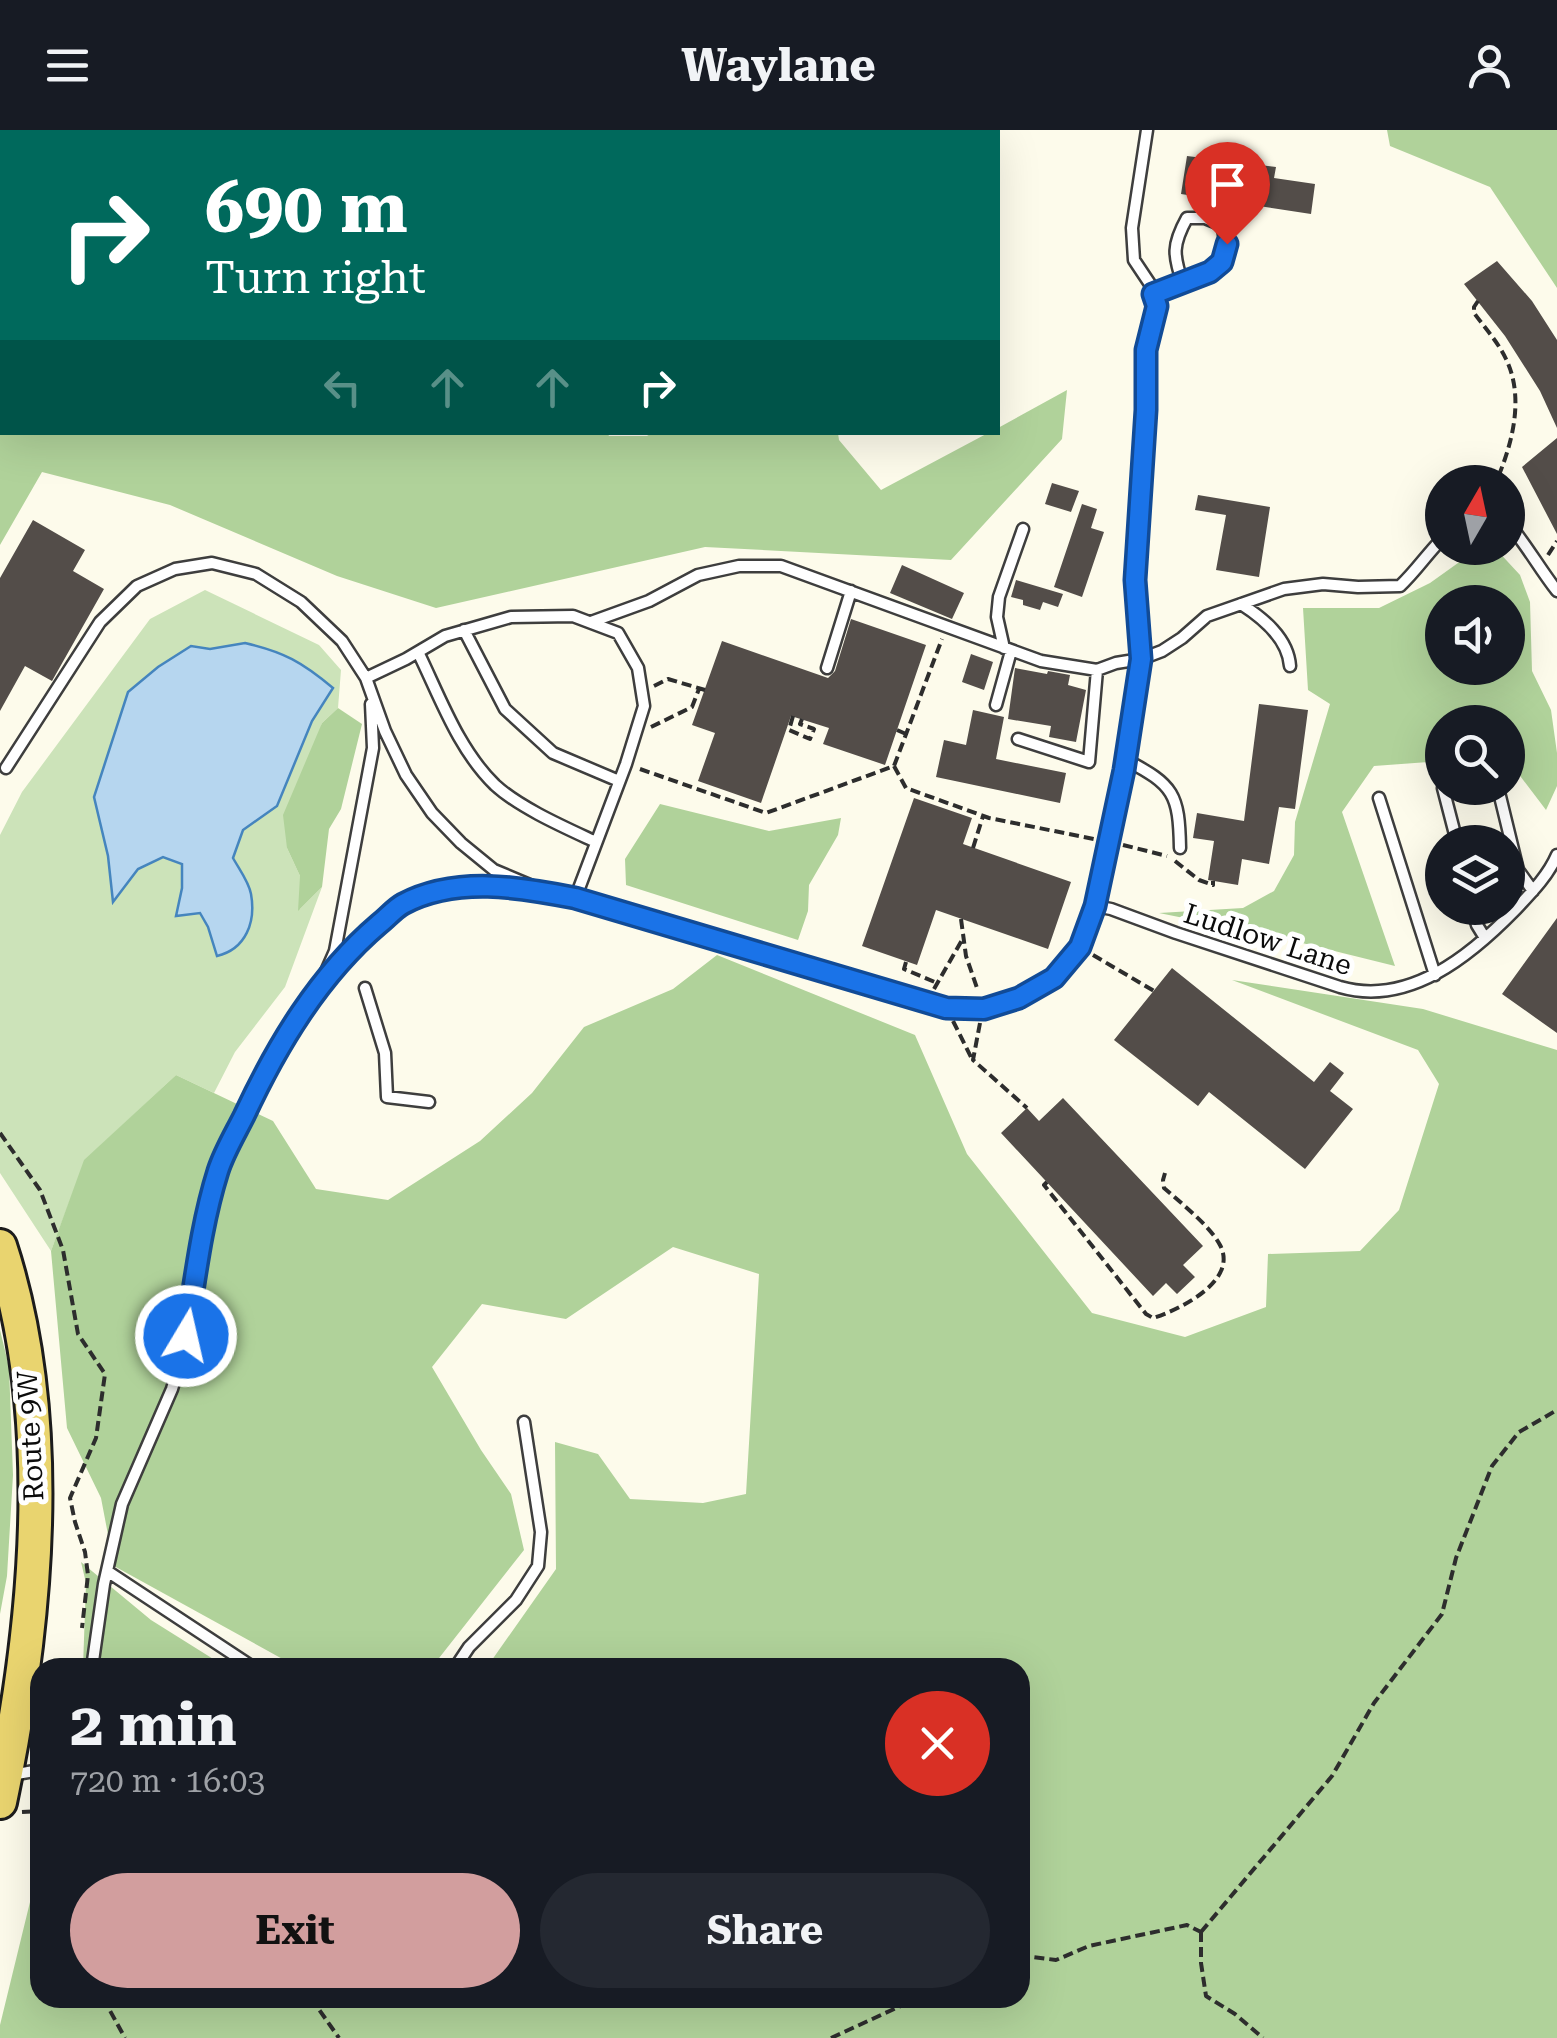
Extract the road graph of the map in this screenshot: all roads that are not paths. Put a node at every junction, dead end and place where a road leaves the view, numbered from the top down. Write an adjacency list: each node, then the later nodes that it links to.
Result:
1 (1147, 130): 3 (lane)
2 (1183, 284): 2 (lane); 3 (lane)
3 (1153, 294): 14 (lane)
4 (1023, 528): 12 (lane)
5 (1525, 543): 7 (lane)
6 (1425, 558): 9 (lane)
7 (1557, 590)
8 (851, 591): 10 (lane); 12 (lane); 16 (lane)
9 (1241, 604): 14 (lane); 15 (lane)
10 (590, 622): 11 (lane); 23 (lane)
11 (464, 630): 13 (lane); 23 (lane)
12 (1008, 650): 17 (lane); 19 (lane)
13 (418, 652): 18 (lane); 26 (lane)
14 (1141, 659): 17 (lane); 21 (lane)
15 (1290, 666)
16 (827, 668)
17 (1098, 670): 20 (lane)
18 (366, 678): 22 (lane); 30 (lane); 36 (lane)
19 (996, 705)
20 (1018, 739)
21 (1126, 760): 27 (lane); 31 (lane)
22 (6, 768)
23 (620, 781): 26 (lane)
24 (1380, 798): 34 (lane)
25 (1502, 805): 29 (lane)
26 (596, 842): 30 (lane)
27 (1180, 848)
28 (1557, 855): 29 (lane, Ludlow Lane)
29 (1533, 891): 33 (lane, Ludlow Lane)
30 (575, 898): 31 (lane); 36 (lane)
31 (1095, 906): 34 (lane, Ludlow Lane)
32 (1476, 925): 33 (lane)
33 (1486, 938): 34 (lane, Ludlow Lane)
34 (1436, 974)
35 (365, 988): 37 (lane)
36 (318, 990): 40 (lane)
37 (429, 1102)
38 (0, 1246): 45 (main road, Route 9W)
39 (524, 1422): 43 (lane)
40 (107, 1571): 41 (lane); 42 (lane)
41 (94, 1658)
42 (239, 1658)
43 (461, 1658)
44 (30, 1778): 45 (lane)
45 (9, 1796)

